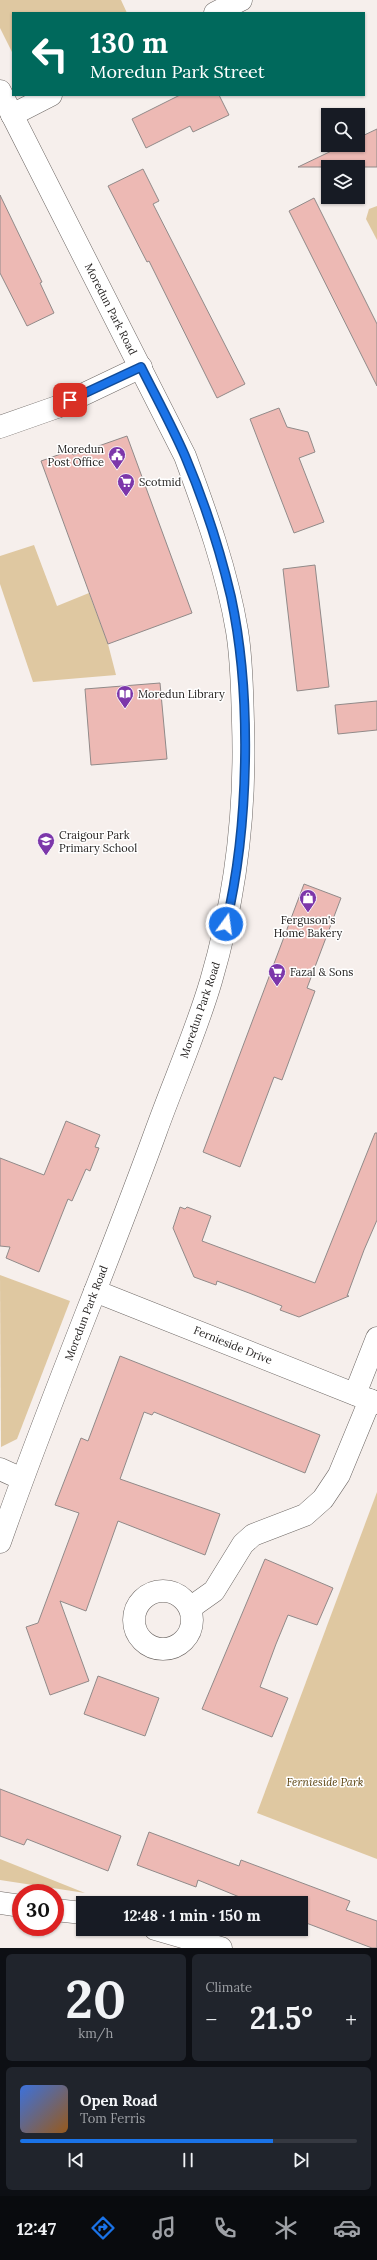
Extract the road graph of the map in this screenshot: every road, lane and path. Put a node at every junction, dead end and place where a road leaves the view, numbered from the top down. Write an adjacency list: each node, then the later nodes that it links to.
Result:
1 (241, 0): 2 (street)
2 (217, 12)
3 (0, 91): 5 (street, Moredun Park Road)
4 (49, 96): 5 (street)
5 (12, 115): 6 (street, Moredun Park Road)
6 (141, 367): 7 (street); 8 (street, Moredun Park Road)
7 (0, 427)
8 (95, 1291): 10 (street, Fernieside Drive); 12 (street, Moredun Park Road)
9 (377, 1338): 10 (street)
10 (367, 1399): 14 (street)
11 (0, 1469): 12 (street)
12 (22, 1479): 13 (street, Moredun Park Road)
13 (0, 1542)
14 (190, 1608)
15 (0, 1903): 16 (street)
16 (12, 1905)
17 (64, 1911): 18 (street)
18 (76, 1912)
19 (179, 1936): 20 (street)
20 (221, 1948)

